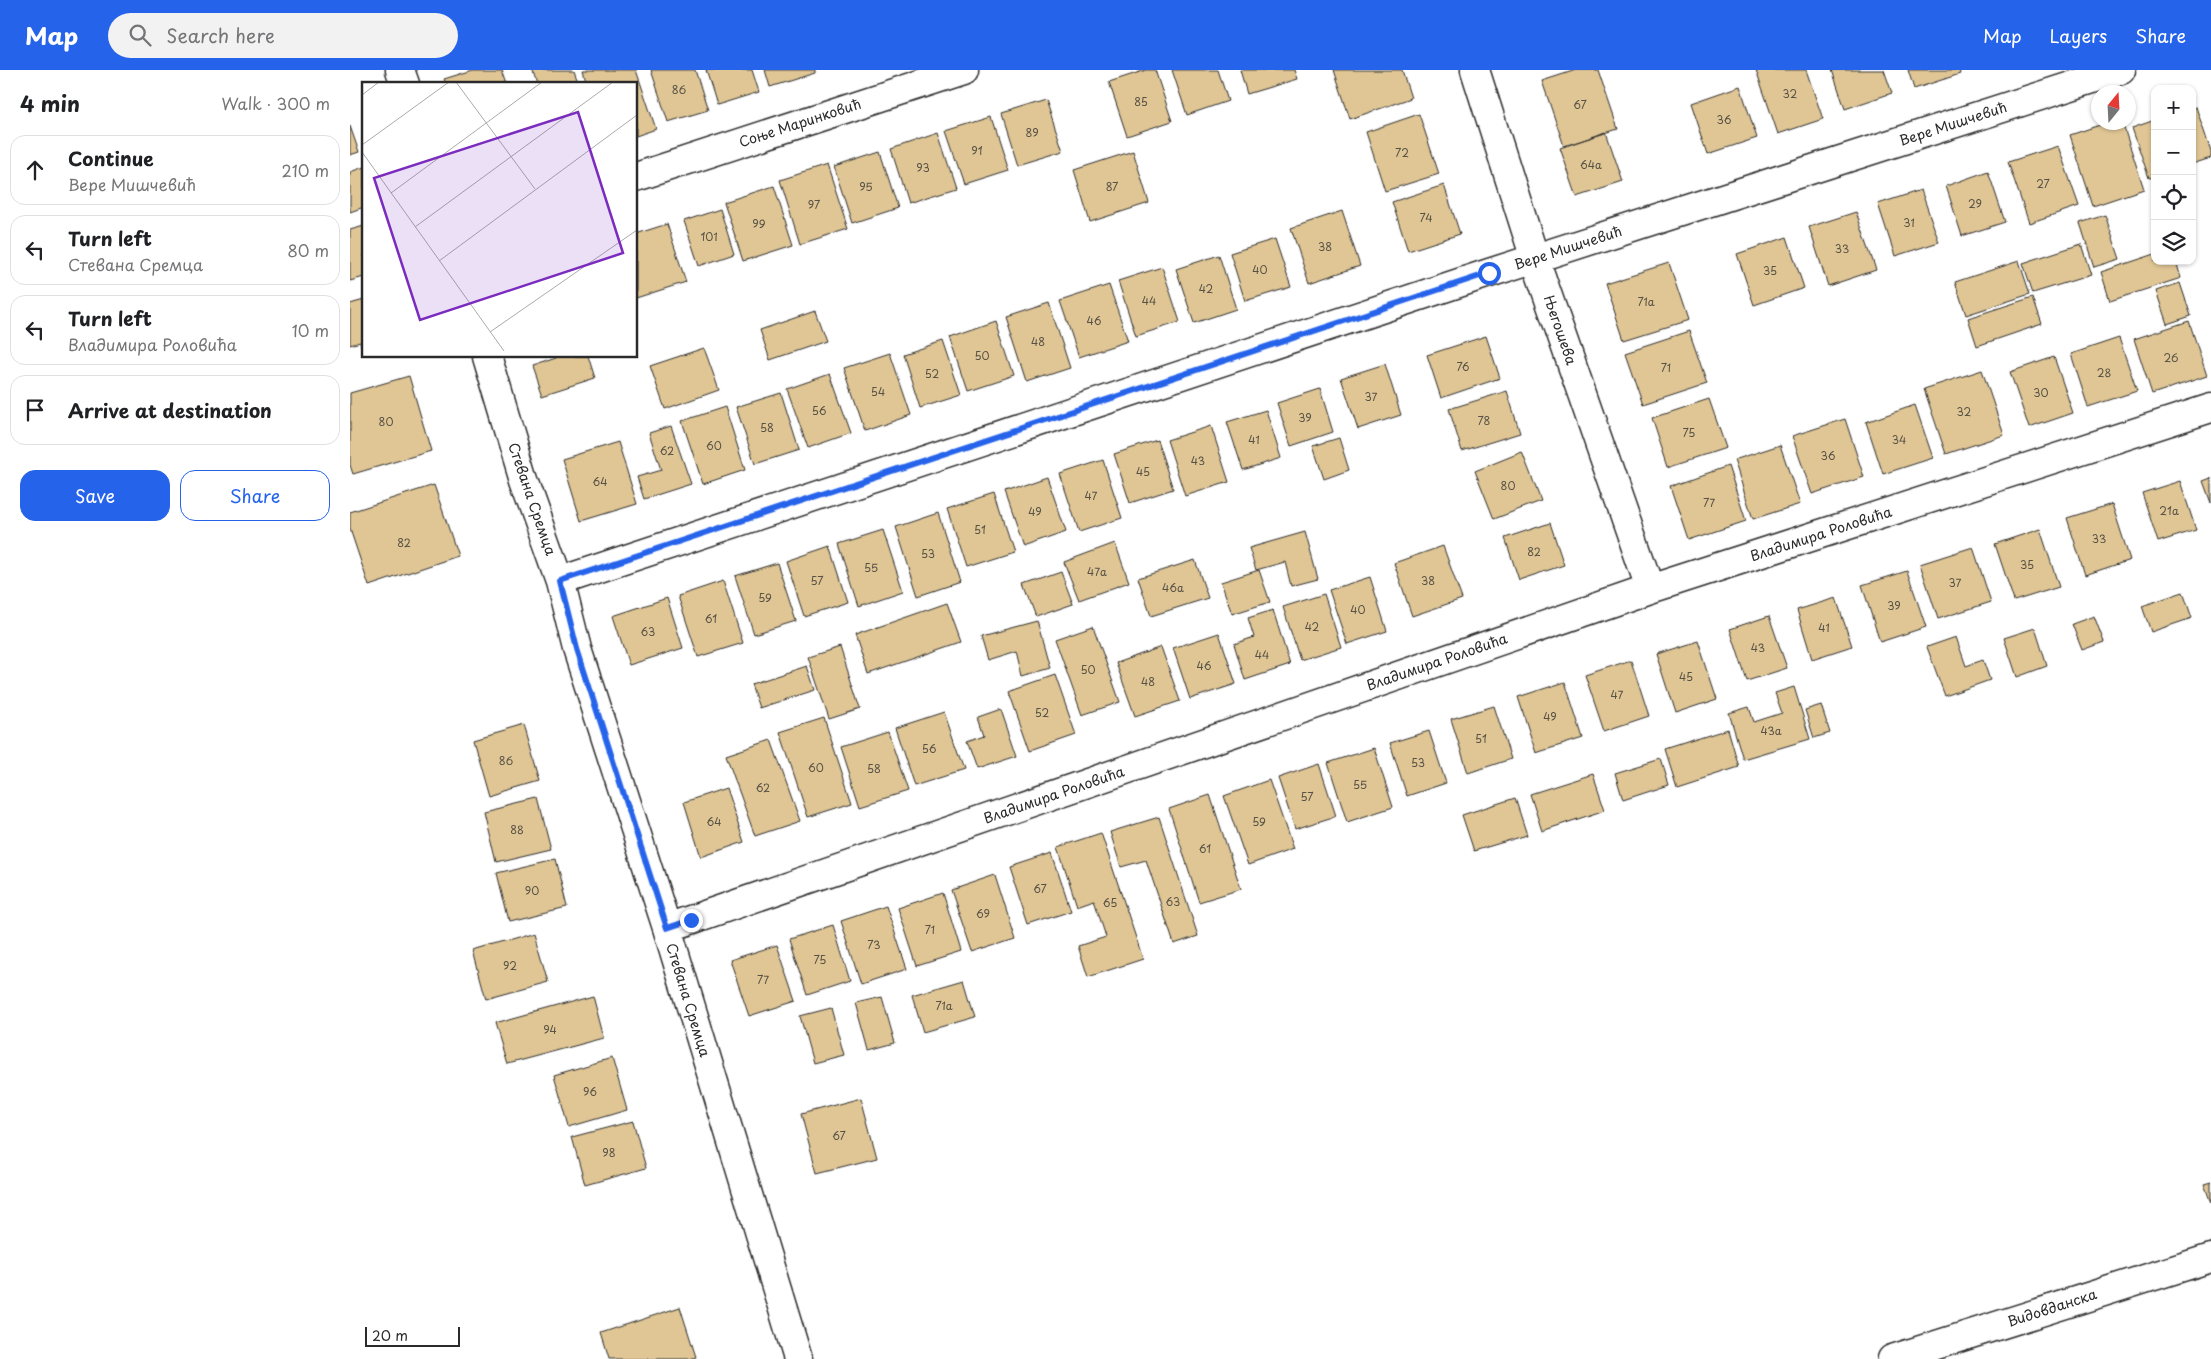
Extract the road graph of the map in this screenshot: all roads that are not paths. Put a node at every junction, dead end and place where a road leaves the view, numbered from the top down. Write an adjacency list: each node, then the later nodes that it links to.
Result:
1 (964, 70): 4 (street, Соње Маринковић)
2 (1475, 70): 5 (street, Његошева)
3 (2121, 70): 5 (street, Вере Мишчевић)
4 (638, 176)
5 (1535, 259): 8 (street, Вере Мишчевић); 9 (street, Његошева)
6 (488, 358): 8 (street, Стевана Сремца)
7 (2211, 408): 9 (street, Владимира Роловића)
8 (560, 581): 10 (street, Стевана Сремца)
9 (1650, 589): 10 (street, Владимира Роловића)
10 (667, 928): 12 (street, Стевана Сремца)
11 (2211, 1258): 13 (street, Видовданска)
12 (798, 1359)
13 (1892, 1359)

